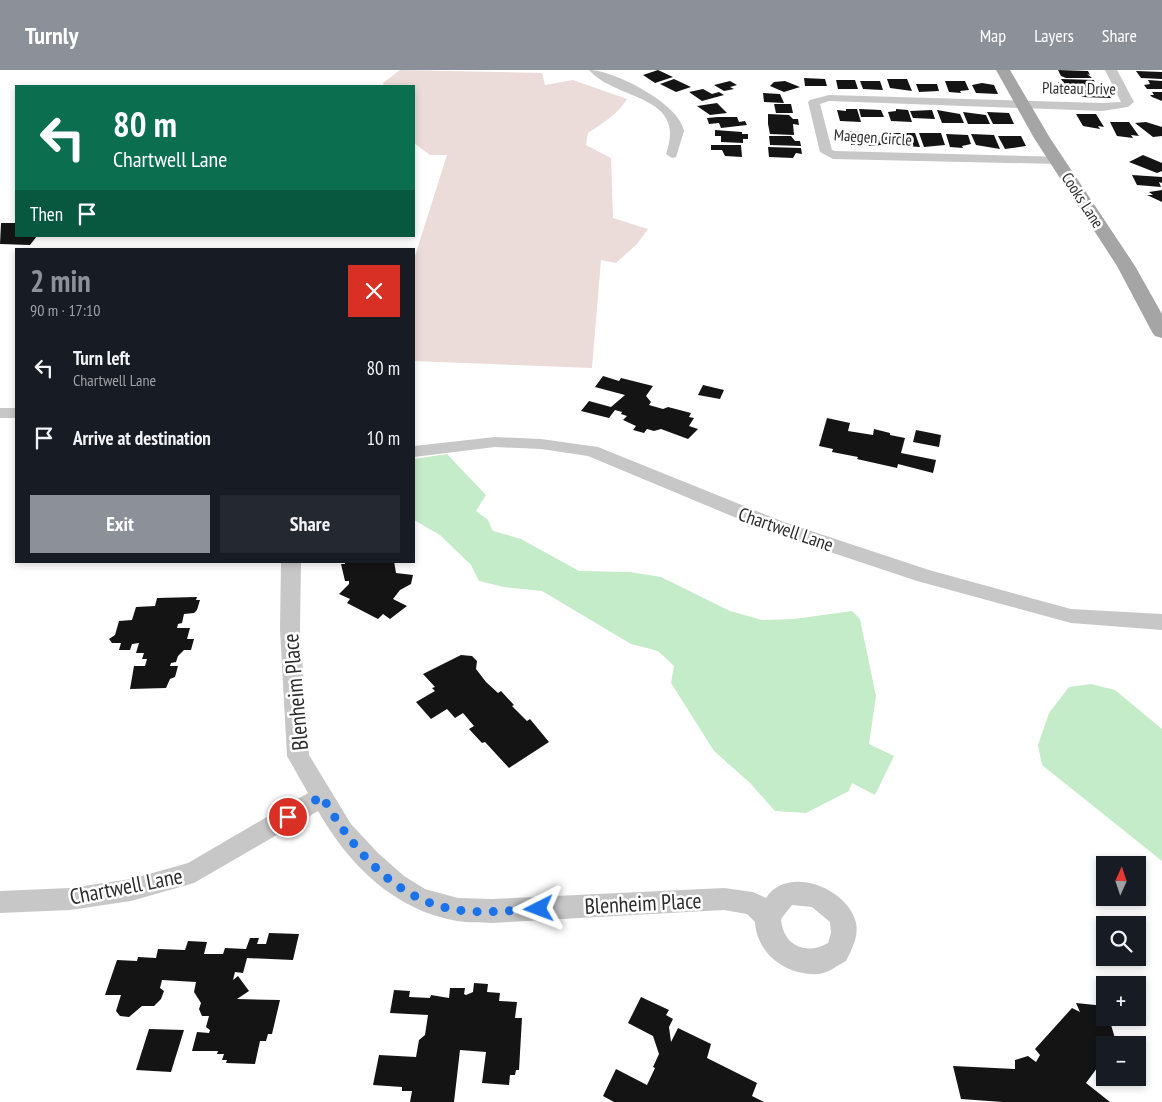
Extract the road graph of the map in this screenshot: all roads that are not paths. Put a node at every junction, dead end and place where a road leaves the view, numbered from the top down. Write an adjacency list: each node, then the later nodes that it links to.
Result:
1 (595, 70): 5 (street)
2 (1003, 70): 4 (main road, Cooks Lane)
3 (1111, 70): 4 (street, Plateau Drive)
4 (1021, 103): 6 (main road, Cooks Lane); 6 (street, Maegen Circle)
5 (672, 154)
6 (1056, 160): 7 (main road, Cooks Lane)
7 (1162, 332)
8 (0, 413): 9 (street)
9 (15, 413)
10 (415, 452): 12 (street, Chartwell Lane)
11 (291, 563): 13 (street, Blenheim Place)
12 (1162, 622)
13 (322, 796): 14 (street, Chartwell Lane); 15 (street, Blenheim Place)
14 (0, 902)
15 (768, 917)

